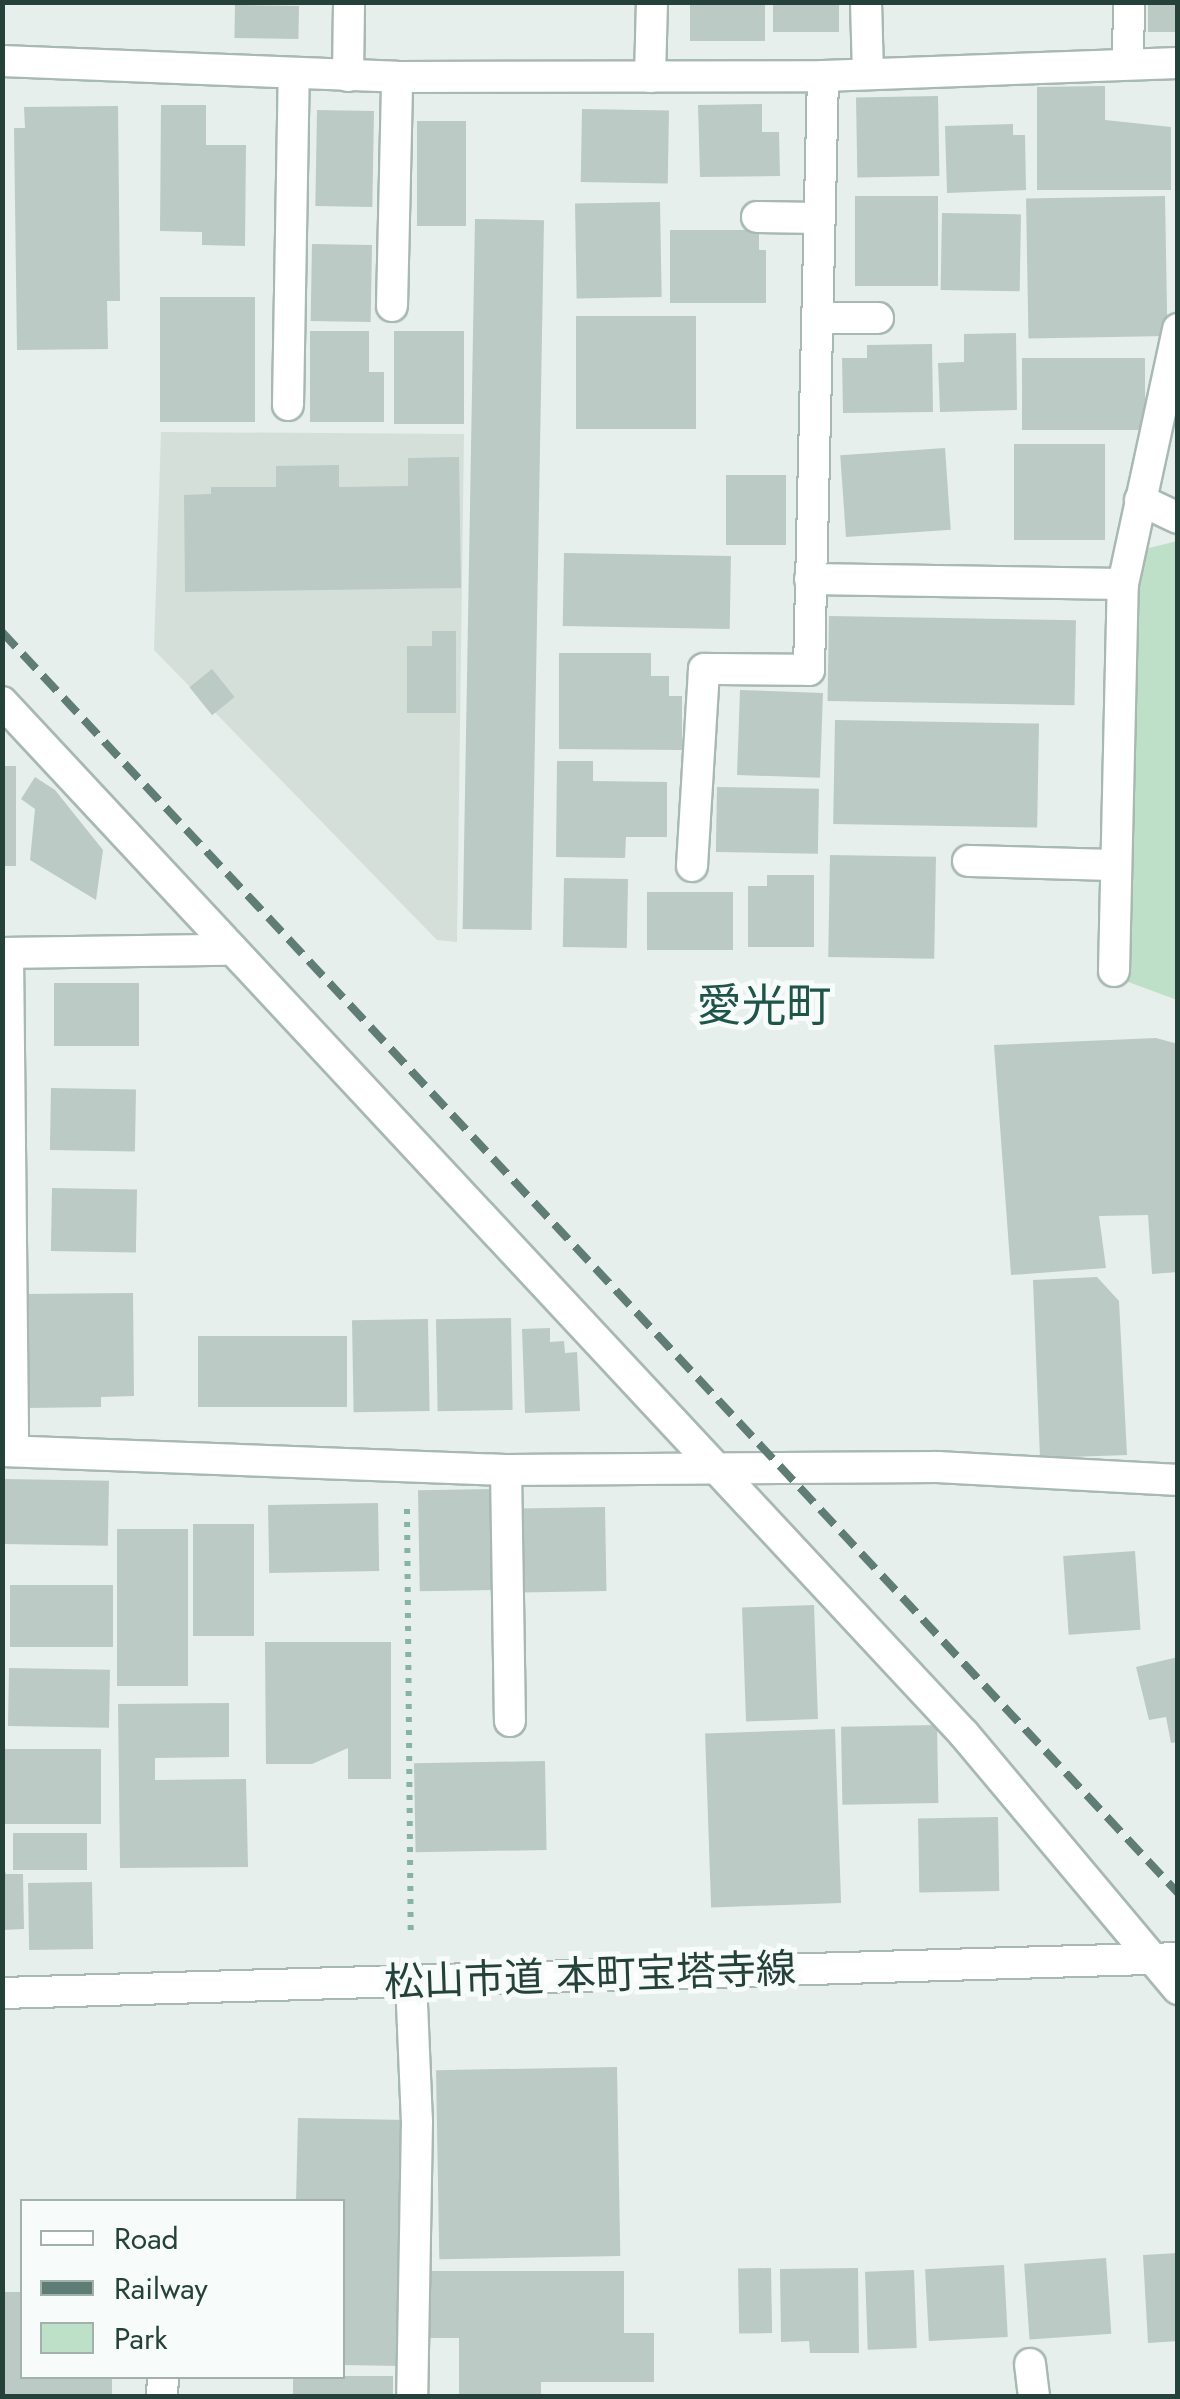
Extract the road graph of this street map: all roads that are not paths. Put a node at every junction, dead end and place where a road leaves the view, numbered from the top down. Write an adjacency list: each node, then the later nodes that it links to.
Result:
1 (348, 2): 10 (street)
2 (652, 2): 12 (street)
3 (866, 2): 9 (street)
4 (1129, 2): 6 (street)
5 (2, 61): 8 (street)
6 (1128, 63): 7 (street); 9 (street)
7 (1178, 63)
8 (294, 74): 10 (street); 20 (street)
9 (868, 74): 13 (street)
10 (348, 76): 11 (street)
11 (397, 76): 12 (street); 16 (street)
12 (650, 76): 13 (street)
13 (824, 76): 15 (street)
14 (756, 217): 15 (street)
15 (819, 218): 17 (street)
16 (392, 306)
17 (817, 318): 18 (street); 23 (street)
18 (878, 318)
19 (1178, 328): 21 (street)
20 (288, 405)
21 (1140, 500): 22 (street); 24 (street)
22 (1178, 518)
23 (810, 579): 24 (street); 28 (street)
24 (1123, 584): 27 (street)
25 (2, 702): 29 (street)
26 (968, 861): 27 (street)
27 (1115, 865): 31 (street)
28 (692, 866)
29 (228, 950): 30 (street); 34 (street)
30 (5, 954): 32 (street)
31 (1114, 971)
32 (8, 1451): 33 (street)
33 (506, 1470): 34 (street); 36 (street)
34 (717, 1472): 35 (street); 37 (street)
35 (1178, 1480)
36 (510, 1722)
37 (1164, 1958): 38 (street, 松山市道 本町宝塔寺線); 39 (street)
38 (411, 1980): 40 (street, 松山市道 本町宝塔寺線); 42 (street)
39 (1178, 1989)
40 (2, 1994)
41 (1030, 2364): 43 (street)
42 (412, 2396)
43 (1034, 2396)

